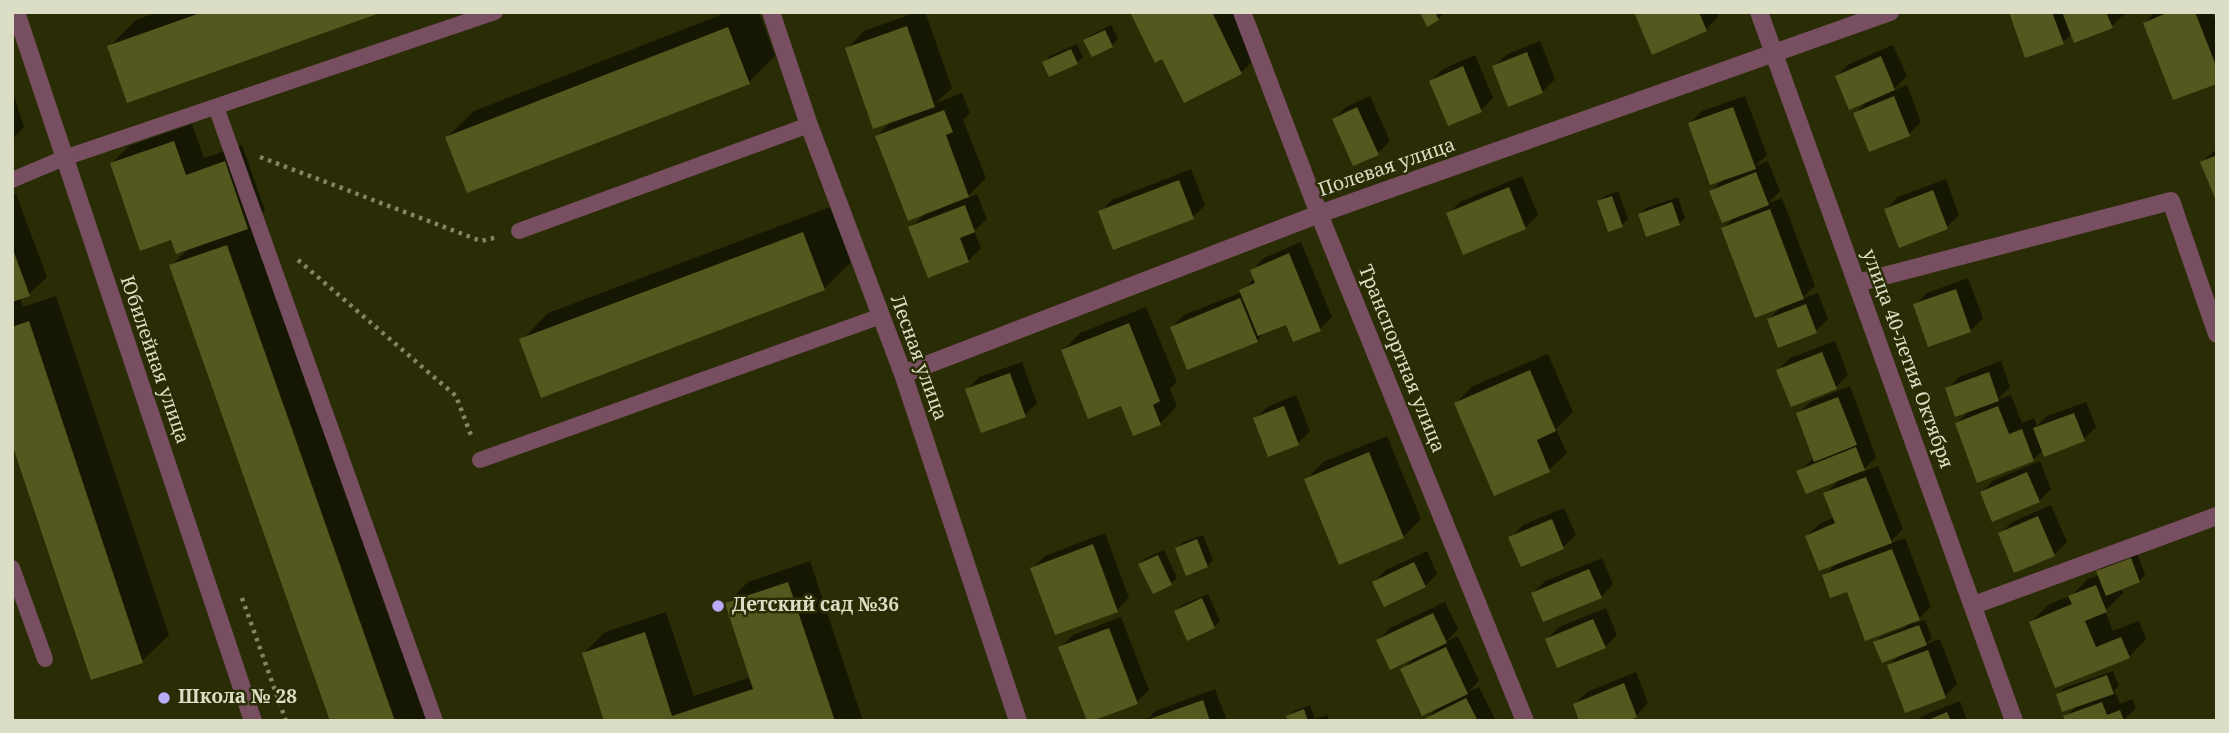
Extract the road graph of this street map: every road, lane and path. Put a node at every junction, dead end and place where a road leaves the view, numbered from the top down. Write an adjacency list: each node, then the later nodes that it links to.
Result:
1 (495, 12): 8 (lane)
2 (771, 12): 9 (street, Лесная улица)
3 (1242, 12): 13 (street, Транспортная улица)
4 (1759, 12): 7 (street, улица 40-летия Октября)
5 (1890, 12): 7 (street, Полевая улица)
6 (14, 13): 11 (street, Юбилейная улица)
7 (1774, 54): 13 (street, Полевая улица); 16 (street, улица 40-летия Октября)
8 (216, 107): 10 (lane); 11 (lane)
9 (809, 125): 15 (lane); 17 (street, Лесная улица)
10 (230, 146): 14 (lane); 15 (path)
11 (64, 158): 12 (lane); 25 (street, Юбилейная улица)
12 (12, 180)
13 (1319, 214): 19 (street, Полевая улица); 28 (street, Транспортная улица)
14 (258, 225): 20 (path); 26 (lane)
15 (519, 231)
16 (1857, 284): 18 (street); 23 (street, улица 40-летия Октября)
17 (881, 316): 19 (street, Лесная улица); 20 (lane)
18 (2217, 334)
19 (903, 374): 27 (street, Лесная улица)
20 (480, 460)
21 (2217, 516): 23 (street)
22 (12, 568): 24 (lane)
23 (1974, 605): 29 (street, улица 40-летия Октября)
24 (45, 659)
25 (253, 721)
26 (435, 721)
27 (1018, 721)
28 (1525, 721)
29 (2014, 721)

